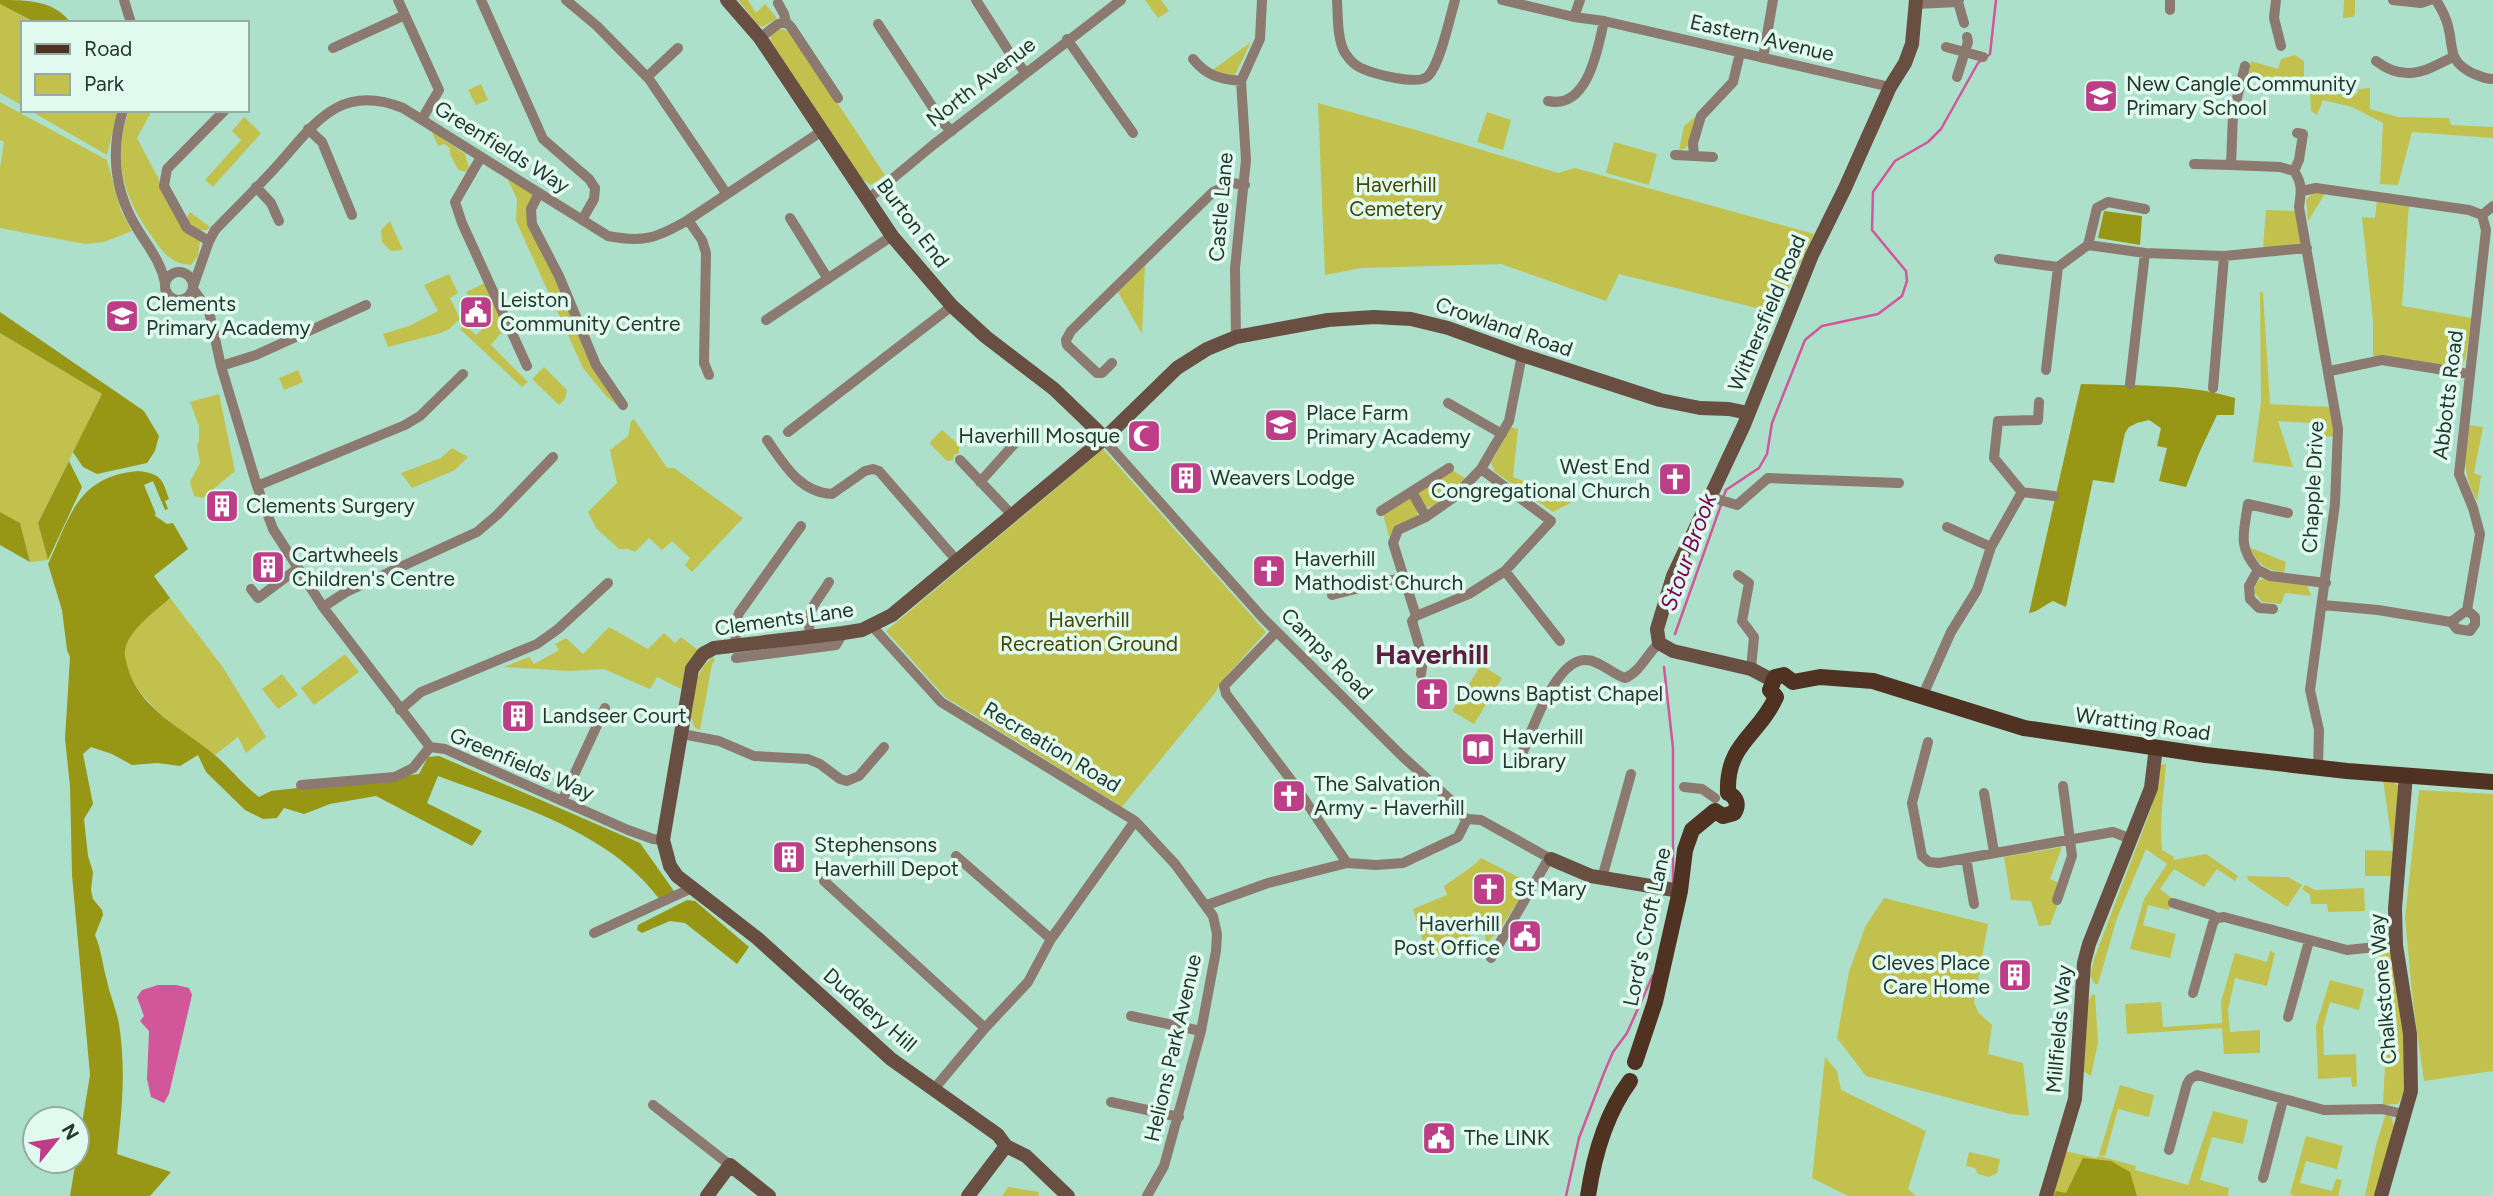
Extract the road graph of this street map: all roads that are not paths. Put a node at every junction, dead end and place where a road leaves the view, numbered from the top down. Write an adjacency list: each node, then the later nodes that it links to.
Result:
1 (124, 0): 24 (street)
2 (398, 0): 21 (street)
3 (481, 0): 77 (street)
4 (566, 0): 44 (street)
5 (727, 0): 29 (street, Burton End)
6 (976, 0): 43 (street)
7 (1121, 0): 30 (street, North Avenue)
8 (1262, 0): 47 (street, Castle Lane)
9 (1338, 0): 10 (street)
10 (1455, 0)
11 (1502, 0): 23 (street, Eastern Avenue)
12 (1580, 0): 23 (street)
13 (1773, 0): 39 (street)
14 (2276, 0): 31 (street)
15 (2393, 0): 16 (street)
16 (2430, 0)
17 (2437, 0): 38 (street)
18 (1959, 1): 19 (street); 27 (street)
19 (1916, 2): 48 (street, Withersfield Road)
20 (778, 3): 26 (street)
21 (405, 15): 33 (street); 53 (street)
22 (888, 15): 56 (street)
23 (1574, 17): 25 (street, Eastern Avenue)
24 (130, 21)
25 (1604, 21): 35 (street, Eastern Avenue); 50 (street)
26 (786, 22): 29 (street); 49 (street)
27 (1965, 23)
28 (1967, 37): 36 (street)
29 (760, 38): 55 (street, Burton End)
30 (1068, 39): 43 (street, North Avenue); 57 (street)
31 (2281, 46)
32 (1946, 47): 36 (street)
33 (333, 48)
34 (678, 48): 44 (street)
35 (1740, 53): 39 (street, Eastern Avenue); 60 (street)
36 (1965, 53): 37 (street); 45 (street)
37 (1983, 57)
38 (2453, 57): 41 (street); 46 (street)
39 (1763, 58): 48 (street, Eastern Avenue)
40 (1193, 59): 47 (street)
41 (2376, 61)
42 (2245, 66): 64 (street)
43 (1026, 73): 56 (street, North Avenue)
44 (647, 77): 70 (street)
45 (1957, 77)
46 (2493, 79)
47 (1241, 81): 66 (street, Castle Lane)
48 (1890, 87): 114 (street, Withersfield Road)
49 (838, 97)
50 (1548, 101)
51 (123, 112): 83 (street)
52 (223, 112): 81 (street)
53 (422, 119): 54 (street, Greenfields Way); 61 (street, Greenfields Way)
54 (308, 129): 67 (street, Greenfields Way); 74 (street)
55 (822, 131): 70 (street, Greenfields Way); 71 (street, Burton End)
56 (952, 131): 71 (street, North Avenue)
57 (1133, 133)
58 (2297, 133): 65 (street)
59 (1675, 155): 60 (street)
60 (1694, 155): 62 (street)
61 (481, 157): 69 (street, Greenfields Way); 103 (street)
62 (1713, 158)
63 (2194, 164): 64 (street)
64 (2231, 165): 65 (street)
65 (2294, 171): 68 (street, Chapple Drive)
66 (1245, 185): 99 (street, Castle Lane); 101 (street)
67 (256, 187): 79 (street); 81 (street, Greenfields Way)
68 (2302, 191): 75 (street); 84 (street, Chapple Drive)
69 (539, 193): 77 (street, Greenfields Way); 113 (street)
70 (726, 193): 78 (street, Greenfields Way)
71 (868, 199): 80 (street, Burton End)
72 (2493, 206): 75 (street)
73 (2145, 209): 82 (street)
74 (352, 215)
75 (2482, 215): 107 (street, Abbotts Road)
76 (790, 218): 91 (street)
77 (582, 220): 78 (street, Greenfields Way)
78 (688, 220): 108 (street)
79 (279, 221)
80 (892, 236): 91 (street); 96 (street, Burton End)
81 (209, 241): 88 (street, Greenfields Way)
82 (2088, 244): 85 (street); 89 (street)
83 (149, 245): 90 (street); 92 (street)
84 (2307, 247): 86 (street); 105 (street, Chapple Drive)
85 (2145, 253): 86 (street); 109 (street)
86 (2224, 256): 110 (street)
87 (1999, 259): 89 (street)
88 (202, 263): 90 (street); 93 (street, Greenfields Way)
89 (2058, 267): 104 (street)
90 (181, 272): 92 (street); 93 (street)
91 (828, 279): 98 (street)
92 (165, 283): 94 (street)
93 (194, 287): 94 (street); 97 (street, Greenfields Way)
94 (187, 299): 97 (street)
95 (366, 305): 102 (street)
96 (952, 306): 115 (street); 117 (street, Burton End)
97 (209, 319): 102 (street, Greenfields Way)
98 (766, 320)
99 (1236, 337): 100 (street, Crowland Road); 117 (street, Crowland Road)
100 (1522, 355): 114 (street, Crowland Road); 116 (street)
101 (1112, 363)
102 (220, 366): 126 (street, Greenfields Way)
103 (527, 366)
104 (2046, 370)
105 (2330, 371): 107 (street); 146 (street, Chapple Drive)
106 (463, 374): 126 (street)
107 (2469, 374): 152 (street, Abbotts Road)
108 (709, 375)
109 (2130, 384)
110 (2213, 388)
111 (2039, 402): 128 (street)
112 (1448, 403): 116 (street)
113 (623, 405)
114 (1746, 419): 130 (street, Withersfield Road)
115 (788, 432)
116 (1502, 435): 123 (street)
117 (1105, 438): 133 (street, Crowland Road); 156 (street, Camps Road)
118 (766, 440): 138 (street)
119 (1016, 442): 124 (street)
120 (552, 457): 150 (street)
121 (960, 460): 124 (street)
122 (1449, 468): 127 (street)
123 (1481, 469): 134 (street); 141 (street)
124 (980, 482): 133 (street)
125 (1899, 483): 130 (street)
126 (257, 486): 139 (street, Greenfields Way)
127 (1412, 492): 131 (street); 134 (street)
128 (2022, 492): 129 (street); 137 (street)
129 (2054, 496)
130 (1710, 497): 160 (street, Withersfield Road)
131 (1381, 511)
132 (2288, 513): 140 (street)
133 (1013, 516): 138 (street, Clements Lane)
134 (1426, 517): 143 (street)
135 (801, 526): 161 (street)
136 (1947, 527): 137 (street)
137 (1991, 547): 166 (street)
138 (958, 562): 155 (street, Clements Lane)
139 (297, 569): 147 (street); 150 (street, Greenfields Way)
140 (2258, 570): 146 (street); 151 (street)
141 (1505, 571): 153 (street); 159 (street)
142 (1738, 575): 162 (street)
143 (1404, 577): 148 (street); 153 (street)
144 (830, 582): 158 (street)
145 (608, 583): 169 (street)
146 (2326, 583): 149 (street, Chapple Drive)
147 (251, 589)
148 (1332, 595)
149 (2323, 605): 154 (street); 176 (street, Chapple Drive)
150 (323, 607): 169 (street, Greenfields Way)
151 (2273, 609)
152 (2467, 610): 154 (street); 154 (street, Abbotts Road)
153 (1416, 616): 163 (street)
154 (2451, 622)
155 (872, 626): 157 (street, Clements Lane); 187 (street, Recreation Road)
156 (1276, 632): 186 (street, Camps Road); 195 (street)
157 (843, 633): 158 (street, Clements Lane); 161 (street)
158 (810, 635): 161 (street, Clements Lane)
159 (1560, 641)
160 (1659, 643): 162 (street); 175 (street)
161 (736, 651): 170 (street, Clements Lane)
162 (1751, 669): 164 (street)
163 (1421, 674)
164 (1772, 680): 165 (main road, Wratting Road); 167 (main road)
165 (1793, 682): 166 (main road, Wratting Road); 167 (main road)
166 (1923, 695): 174 (main road, Wratting Road)
167 (1776, 698): 185 (main road)
168 (604, 708): 184 (street)
169 (400, 710): 172 (street, Greenfields Way)
170 (682, 734): 173 (street); 190 (street, Clements Lane)
171 (1927, 743): 193 (street)
172 (430, 747): 180 (street); 184 (street, Greenfields Way)
173 (884, 747)
174 (2156, 747): 176 (main road, Wratting Road); 189 (street, Millfields Way)
175 (1518, 765)
176 (2318, 768): 178 (main road, Wratting Road)
177 (1631, 774): 196 (street)
178 (2406, 775): 179 (main road, Wratting Road); 208 (street, Chalkstone Way)
179 (2493, 782)
180 (301, 785)
181 (2063, 786): 188 (street)
182 (1684, 787): 185 (street)
183 (1984, 793): 191 (street)
184 (562, 801): 190 (street, Greenfields Way)
185 (1719, 801): 199 (main road, Lord's Croft Lane)
186 (1467, 819): 194 (street, Camps Road); 195 (street)
187 (1135, 821): 203 (street, Recreation Road); 206 (street)
188 (2071, 839): 189 (street); 191 (street); 200 (street)
189 (2131, 839): 231 (street, Millfields Way)
190 (663, 840): 198 (street, Duddery Hill)
191 (1994, 852): 193 (street)
192 (956, 856): 206 (street)
193 (1966, 858): 201 (street)
194 (1550, 859): 196 (street); 209 (street)
195 (1347, 863): 203 (street)
196 (1601, 878): 199 (street)
197 (824, 881): 213 (street)
198 (692, 888): 205 (street); 215 (street, Duddery Hill)
199 (1679, 891): 230 (main road, Lord's Croft Lane)
200 (2057, 900)
201 (1973, 904)
202 (2173, 904): 204 (street)
203 (1207, 905): 214 (street, Helions Park Avenue)
204 (2217, 918): 207 (street); 210 (street)
205 (594, 933)
206 (1052, 939): 213 (street)
207 (2309, 941): 208 (street); 212 (street)
208 (2396, 945): 219 (street, Chalkstone Way)
209 (1491, 958)
210 (2193, 993)
211 (1131, 1016): 214 (street)
212 (2288, 1017)
213 (985, 1028): 215 (street)
214 (1201, 1031): 220 (street, Helions Park Avenue)
215 (934, 1089): 221 (street, Duddery Hill)
216 (2283, 1100): 219 (street); 222 (street); 224 (street)
217 (1111, 1102): 220 (street)
218 (653, 1105): 223 (street)
219 (2403, 1114): 232 (street, Chalkstone Way)
220 (1179, 1117): 229 (street, Helions Park Avenue)
221 (1006, 1146): 227 (street); 228 (street, Duddery Hill)
222 (2169, 1150)
223 (730, 1166): 225 (street); 226 (street)
224 (2263, 1178)
225 (707, 1196)
226 (769, 1196)
227 (968, 1196)
228 (1068, 1196)
229 (1147, 1196)
230 (1587, 1196)
231 (2046, 1196)
232 (2381, 1196)

